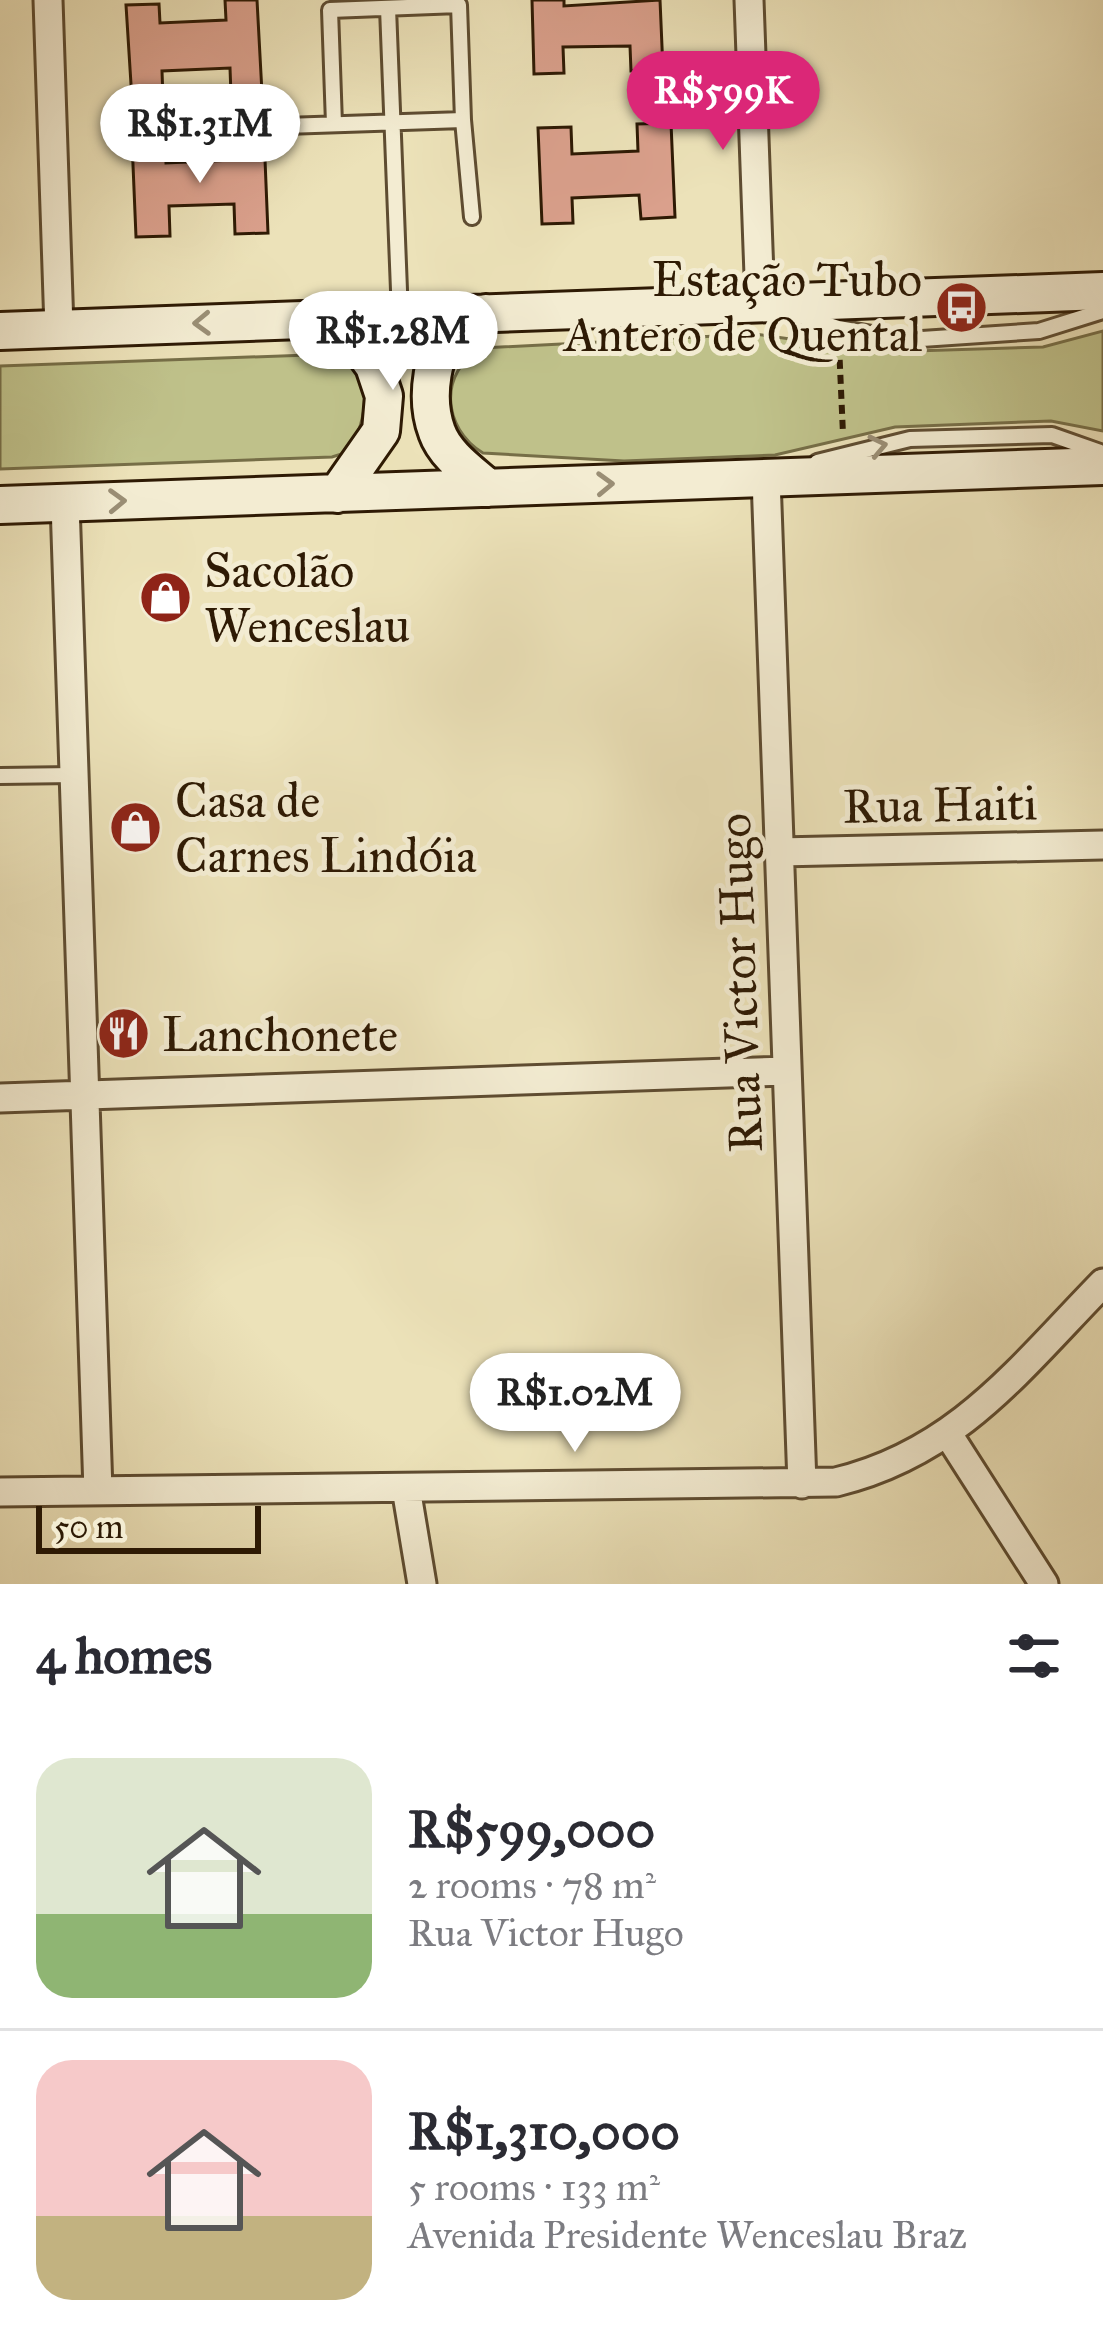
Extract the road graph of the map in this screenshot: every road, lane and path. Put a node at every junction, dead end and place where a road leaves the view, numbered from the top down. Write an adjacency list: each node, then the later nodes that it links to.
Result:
1 (48, 0): 15 (street)
2 (749, 0): 10 (street)
3 (388, 8): 4 (lane); 5 (lane); 6 (lane)
4 (464, 120): 5 (lane); 8 (lane)
5 (393, 122): 6 (lane); 13 (lane)
6 (334, 124): 7 (lane)
7 (285, 126)
8 (472, 217)
9 (1103, 291): 10 (main road)
10 (760, 303): 12 (main road); 16 (lane)
11 (1103, 310): 16 (lane)
12 (485, 313): 13 (main road); 22 (main road)
13 (400, 316): 14 (main road)
14 (319, 319): 15 (main road, one-way to 15); 23 (main road)
15 (59, 328): 17 (main road)
16 (838, 328): 18 (path)
17 (0, 331)
18 (844, 454): 19 (lane, one-way to 19); 21 (lane)
19 (1103, 454)
20 (1103, 466): 21 (main road)
21 (766, 478): 22 (main road, one-way to 21); 29 (street, Rua Victor Hugo)
22 (488, 488): 23 (main road)
23 (337, 494): 24 (main road, one-way to 23)
24 (64, 503): 25 (main road); 26 (street)
25 (0, 506)
26 (74, 775): 27 (lane); 31 (street)
27 (0, 776)
28 (1103, 845): 29 (street, Rua Haiti)
29 (779, 852): 30 (street, Rua Victor Hugo)
30 (787, 1071): 31 (street); 35 (street, Rua Victor Hugo)
31 (85, 1095): 32 (street); 37 (street)
32 (0, 1098)
33 (1103, 1283): 34 (street)
34 (947, 1434): 35 (street); 40 (street)
35 (802, 1484): 36 (street)
36 (406, 1488): 37 (street); 39 (street)
37 (98, 1491): 38 (street)
38 (0, 1492)
39 (422, 1584)
40 (1044, 1584)

